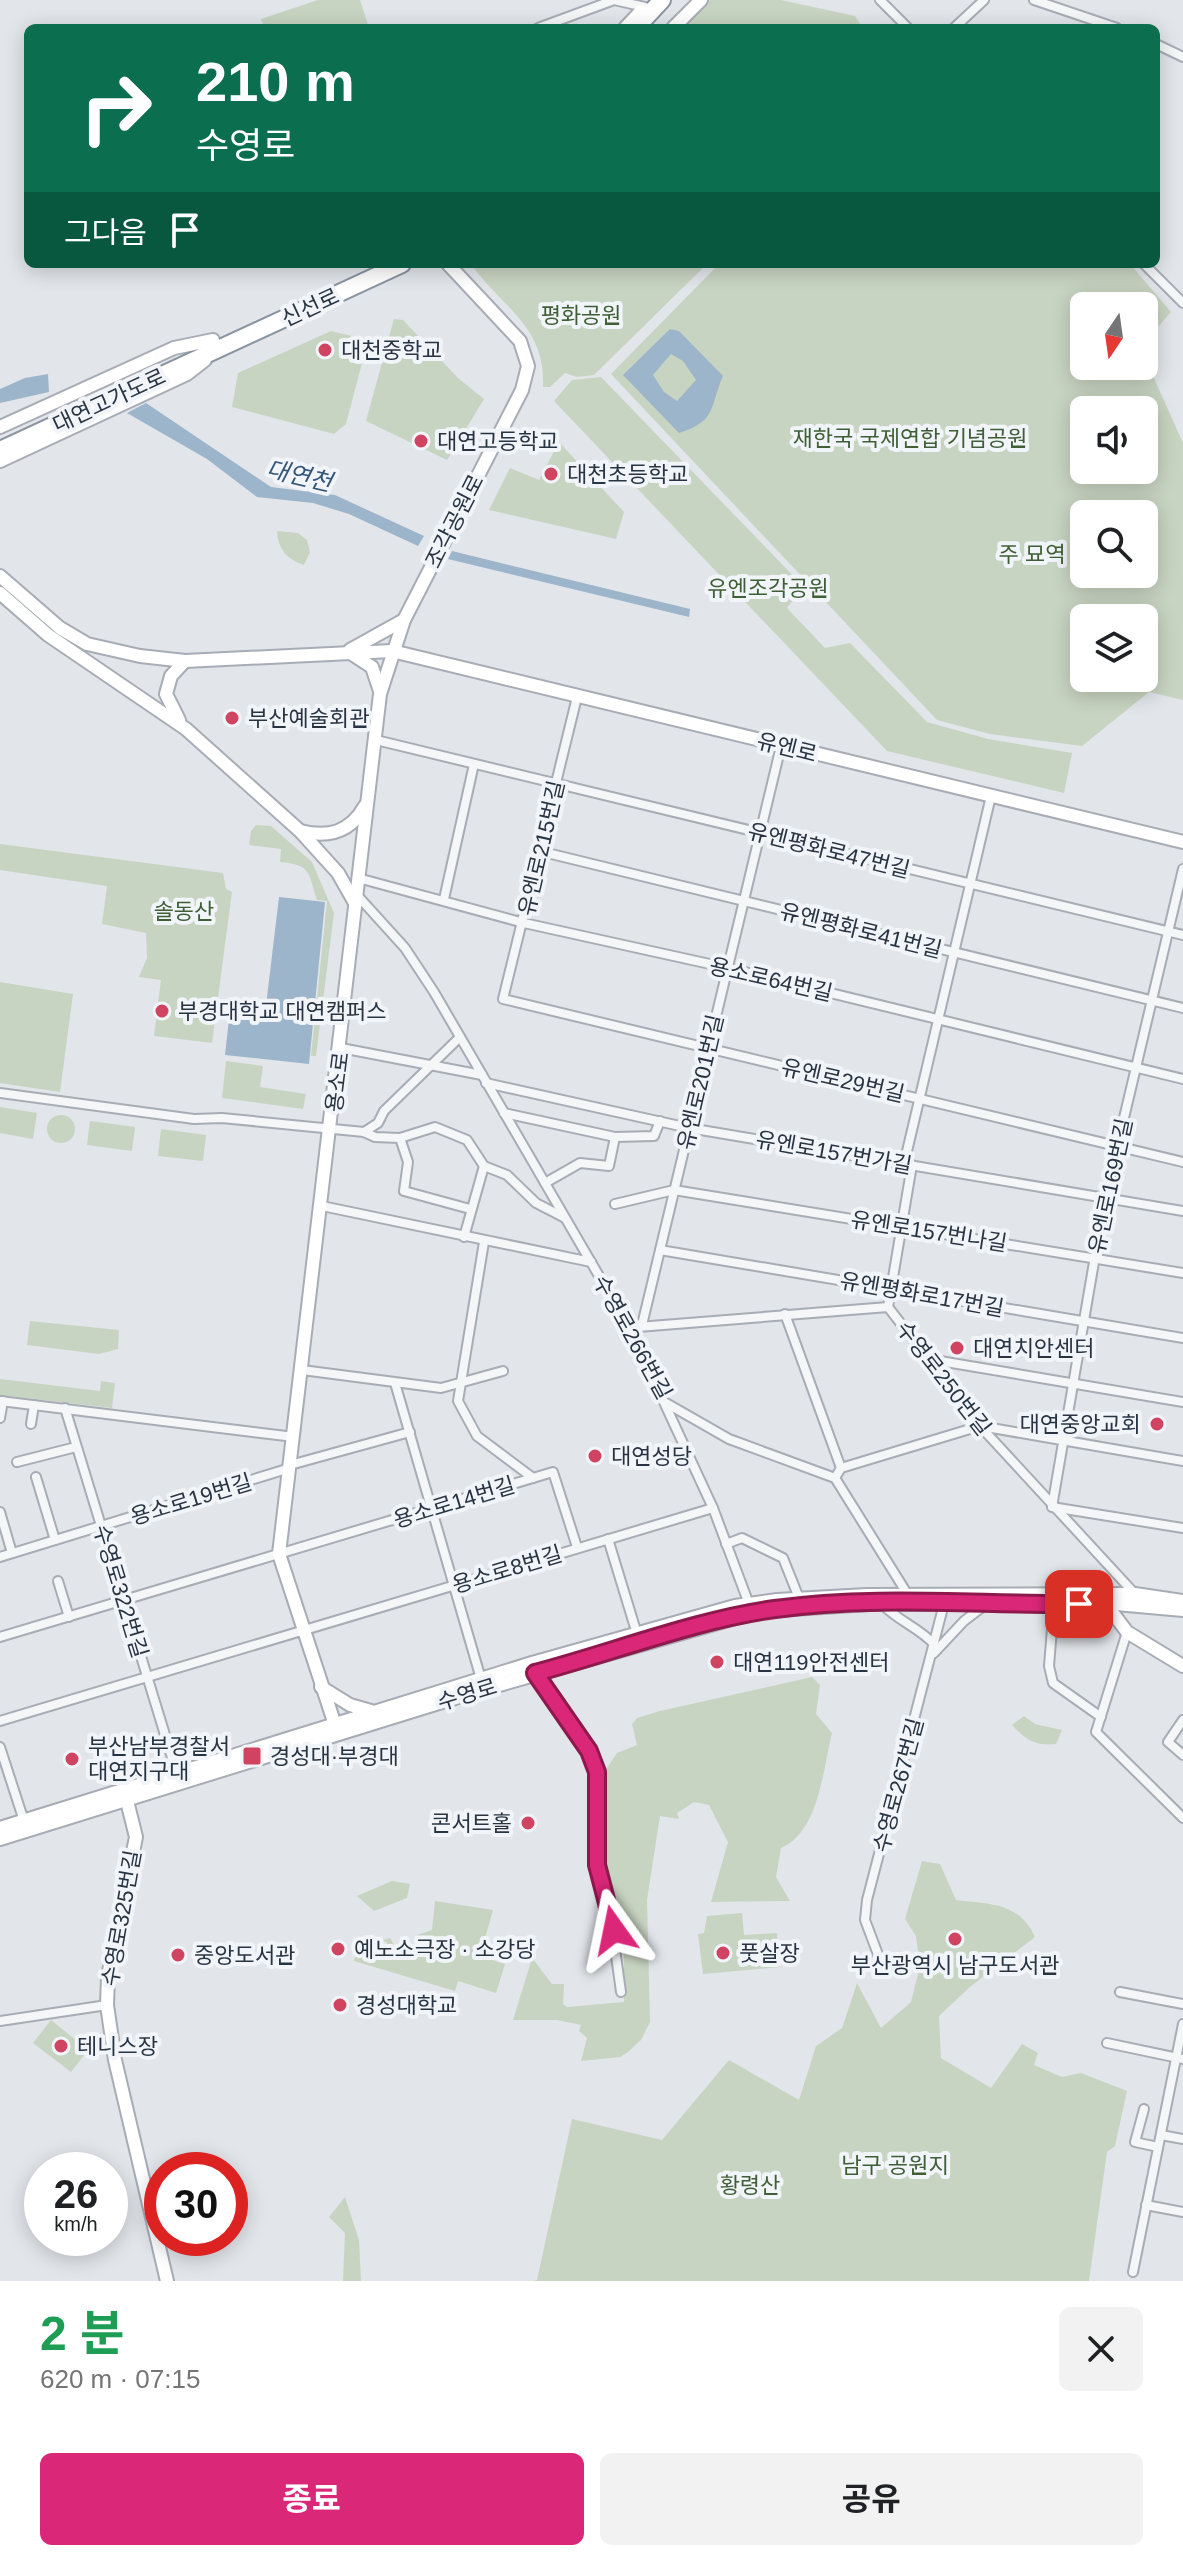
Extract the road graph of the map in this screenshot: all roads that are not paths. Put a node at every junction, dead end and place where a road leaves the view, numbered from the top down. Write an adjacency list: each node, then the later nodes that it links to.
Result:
1 (662, 0): 10 (highway)
2 (676, 0): 11 (highway)
3 (701, 0): 12 (main road)
4 (880, 0): 13 (street)
5 (984, 0): 14 (street)
6 (1034, 0): 15 (street)
7 (648, 4): 8 (street); 9 (main road)
8 (549, 24)
9 (629, 24)
10 (640, 24)
11 (654, 24)
12 (677, 24)
13 (904, 24)
14 (958, 24)
15 (1105, 24)
16 (1160, 46): 17 (street)
17 (1183, 57)
18 (369, 268): 23 (highway)
19 (393, 268): 23 (highway, 신선로)
20 (452, 268): 31 (main road, 조각공원로)
21 (1148, 268): 22 (street)
22 (1183, 303)
23 (216, 344): 24 (highway, 대연고가도로); 25 (main road); 28 (main road)
24 (138, 381): 26 (highway, 대연고가도로); 27 (highway, 대연고가도로)
25 (0, 427)
26 (0, 439)
27 (0, 450)
28 (0, 461)
29 (0, 576): 34 (main road)
30 (0, 593): 37 (main road)
31 (404, 620): 32 (main road, 조각공원로); 33 (main road)
32 (392, 651): 33 (main road, 유엔로); 35 (main road, 조각공원로); 36 (main road, 유엔로)
33 (348, 652): 34 (main road); 35 (main road)
34 (185, 661): 37 (main road)
35 (380, 694): 38 (main road)
36 (577, 697): 39 (main road, 유엔로); 41 (street, 유엔로215번길)
37 (186, 729): 44 (main road)
38 (376, 740): 40 (street, 유엔평화로47번길); 43 (main road)
39 (781, 746): 42 (main road, 유엔로); 45 (street, 유엔로201번길)
40 (474, 764): 41 (street, 유엔평화로47번길); 52 (street)
41 (556, 784): 45 (street, 유엔평화로47번길); 47 (street, 유엔로215번길)
42 (991, 796): 46 (main road, 유엔로); 50 (street)
43 (368, 801): 44 (main road); 49 (main road)
44 (300, 831): 54 (main road)
45 (760, 833): 50 (street, 유엔평화로47번길); 53 (street, 유엔로201번길)
46 (1183, 842)
47 (539, 851): 53 (street, 유엔평화로41번길); 55 (street, 유엔로215번길)
48 (1183, 869): 56 (street, 유엔로169번길)
49 (358, 878): 51 (main road); 52 (street, 용소로64번길)
50 (970, 884): 56 (street, 유엔평화로47번길); 58 (street)
51 (357, 894): 54 (main road); 64 (street, 수영로266번길)
52 (444, 899): 55 (street, 용소로64번길)
53 (744, 901): 58 (street, 유엔평화로41번길); 59 (street, 유엔로201번길)
54 (358, 909): 65 (main road, 용소로)
55 (524, 923): 59 (street, 용소로64번길); 60 (street, 유엔로215번길)
56 (1168, 932): 57 (street, 유엔평화로47번길); 61 (street, 유엔로169번길)
57 (1183, 935)
58 (954, 952): 61 (street, 유엔평화로41번길); 63 (street)
59 (728, 968): 63 (street, 용소로64번길); 66 (street, 유엔로201번길)
60 (503, 999): 66 (street, 유엔로29번길)
61 (1152, 1001): 62 (street, 유엔평화로41번길); 68 (street, 유엔로169번길)
62 (1183, 1008)
63 (938, 1019): 68 (street, 용소로64번길); 72 (street)
64 (460, 1037): 67 (street); 69 (street, 수영로266번길)
65 (341, 1048): 67 (street, 유엔로157번가길); 76 (main road, 용소로)
66 (708, 1048): 72 (street, 유엔로29번길); 75 (street, 유엔로201번길)
67 (431, 1065): 69 (street, 유엔로157번가길); 77 (street)
68 (1136, 1068): 70 (street, 용소로64번길); 80 (street, 유엔로169번길)
69 (484, 1079): 73 (street, 수영로266번길); 74 (street, 유엔로157번가길)
70 (1183, 1079)
71 (0, 1093): 76 (street)
72 (919, 1098): 80 (street, 유엔로29번길); 82 (street)
73 (504, 1113): 78 (street); 84 (street, 수영로266번길)
74 (660, 1121): 75 (street, 유엔로157번가길); 78 (street)
75 (689, 1128): 82 (street, 유엔로157번가길); 85 (street, 유엔로201번길)
76 (331, 1129): 77 (street); 88 (main road, 용소로)
77 (364, 1132): 79 (street)
78 (615, 1137): 84 (street)
79 (400, 1138): 83 (street); 89 (street)
80 (1117, 1146): 81 (street, 유엔로29번길); 86 (street, 유엔로169번길)
81 (1183, 1162)
82 (908, 1165): 86 (street, 유엔로157번가길); 92 (street)
83 (484, 1166): 89 (street); 91 (street)
84 (545, 1183): 91 (street, 수영로266번길)
85 (674, 1190): 87 (street); 92 (street, 유엔로157번나길); 95 (street, 유엔로201번길)
86 (1105, 1198): 90 (street, 유엔로157번가길); 96 (street, 유엔로169번길)
87 (615, 1204)
88 (322, 1206): 93 (street); 107 (main road, 용소로)
89 (470, 1209): 93 (street)
90 (1183, 1211)
91 (565, 1218): 97 (street, 수영로266번길)
92 (901, 1227): 96 (street, 유엔로157번나길); 99 (street)
93 (464, 1237): 94 (street)
94 (484, 1242): 97 (street); 109 (street)
95 (660, 1250): 99 (street, 유엔평화로17번길); 103 (street, 유엔로201번길)
96 (1095, 1258): 98 (street, 유엔로157번나길); 102 (street, 유엔로169번길)
97 (591, 1262): 104 (street, 수영로266번길)
98 (1183, 1273)
99 (891, 1289): 100 (street); 102 (street, 유엔평화로17번길)
100 (888, 1307): 101 (street, 수영로250번길); 106 (street, 수영로250번길)
101 (785, 1314): 103 (street, 수영로250번길); 127 (street)
102 (1084, 1322): 105 (street, 유엔평화로17번길); 111 (street, 유엔로169번길)
103 (642, 1325): 104 (street)
104 (631, 1331): 113 (street, 수영로266번길)
105 (1183, 1338)
106 (928, 1359): 111 (street); 119 (street, 수영로250번길)
107 (302, 1370): 110 (street); 121 (main road, 용소로)
108 (503, 1371): 109 (street)
109 (461, 1380): 110 (street); 129 (street)
110 (395, 1383): 120 (street)
111 (1073, 1383): 114 (street); 122 (street, 유엔로169번길)
112 (1, 1401): 115 (street); 117 (street)
113 (665, 1402): 130 (street, 수영로266번길); 132 (street)
114 (1183, 1402)
115 (34, 1405): 116 (street); 118 (street)
116 (65, 1408): 121 (street); 123 (street, 수영로322번길)
117 (0, 1418)
118 (31, 1424)
119 (980, 1426): 122 (street); 127 (street); 131 (street, 수영로250번길)
120 (410, 1432): 126 (street, 용소로19번길); 133 (street)
121 (294, 1437): 126 (main road, 용소로)
122 (1063, 1440): 124 (street); 131 (street, 유엔로169번길)
123 (76, 1447): 125 (street); 135 (street, 수영로322번길)
124 (1183, 1461)
125 (17, 1462)
126 (290, 1467): 135 (street, 용소로19번길); 142 (main road, 용소로)
127 (841, 1468): 130 (street)
128 (36, 1477): 138 (street)
129 (533, 1478): 133 (street, 용소로14번길); 140 (street, 용소로14번길)
130 (835, 1478): 147 (street)
131 (1052, 1507): 136 (street); 146 (street, 수영로250번길)
132 (713, 1508): 137 (street, 용소로8번길); 139 (street)
133 (432, 1509): 142 (street, 용소로14번길); 145 (street)
134 (0, 1512): 141 (street)
135 (101, 1527): 138 (street, 용소로19번길); 151 (street, 수영로322번길)
136 (1183, 1528)
137 (608, 1539): 140 (street, 용소로8번길); 161 (street)
138 (55, 1540): 141 (street, 용소로19번길)
139 (726, 1544): 148 (street); 153 (street)
140 (577, 1547): 145 (street, 용소로8번길)
141 (12, 1553): 143 (street, 용소로19번길)
142 (279, 1554): 151 (street, 용소로14번길); 159 (main road, 용소로)
143 (0, 1557)
144 (58, 1581): 158 (street)
145 (455, 1585): 159 (street, 용소로8번길); 168 (street)
146 (1135, 1594): 149 (main road, 수영로); 152 (main road, 수영로)
147 (908, 1595): 148 (main road, 수영로); 150 (main road, 수영로)
148 (799, 1598): 153 (main road, 수영로)
149 (1102, 1599): 150 (main road, 수영로); 155 (main road, 수영로); 157 (main road, 수영로); 160 (main road)
150 (945, 1600): 154 (main road, 수영로); 156 (main road, 수영로); 163 (street, 수영로267번길)
151 (123, 1601): 158 (street, 용소로14번길); 167 (street, 수영로322번길)
152 (1183, 1601)
153 (749, 1604): 161 (main road, 수영로)
154 (881, 1604): 163 (street); 166 (main road, 수영로)
155 (1054, 1604): 156 (main road, 수영로); 171 (street)
156 (986, 1605): 164 (street)
157 (1183, 1610)
158 (69, 1617): 162 (street, 용소로14번길)
159 (301, 1631): 167 (street, 용소로8번길); 169 (main road, 용소로)
160 (1127, 1632): 165 (main road); 171 (street)
161 (637, 1634): 168 (main road, 수영로)
162 (0, 1637)
163 (934, 1644): 164 (street, 수영로267번길)
164 (931, 1657): 183 (street, 수영로267번길)
165 (1183, 1666)
166 (535, 1673): 178 (main road, 수영로); 184 (street)
167 (147, 1676): 173 (street, 용소로8번길); 177 (street, 수영로322번길)
168 (481, 1679): 170 (main road, 수영로)
169 (321, 1687): 170 (main road); 174 (main road, 용소로)
170 (376, 1712): 174 (main road, 수영로)
171 (1101, 1717): 179 (street)
172 (1183, 1720): 176 (street)
173 (0, 1721)
174 (335, 1725): 177 (main road, 수영로)
175 (0, 1747): 180 (street)
176 (1183, 1755)
177 (177, 1774): 178 (main road, 수영로)
178 (126, 1794): 180 (main road, 수영로); 182 (main road, 수영로); 187 (main road, 수영로325번길)
179 (1182, 1816)
180 (24, 1821): 181 (main road, 수영로)
181 (0, 1828)
182 (0, 1839)
183 (885, 1973)
184 (621, 1992)
185 (1120, 1992): 186 (street)
186 (1183, 2004)
187 (107, 2005): 188 (street); 199 (main road, 수영로325번길)
188 (0, 2021)
189 (1183, 2024): 191 (street)
190 (1107, 2043): 191 (street)
191 (1180, 2059): 193 (street)
192 (1144, 2109): 195 (street)
193 (1161, 2135): 194 (street); 195 (street)
194 (1183, 2139)
195 (1158, 2147): 196 (street)
196 (1146, 2205): 197 (street); 198 (street)
197 (1183, 2212)
198 (1133, 2272)
199 (167, 2281)

